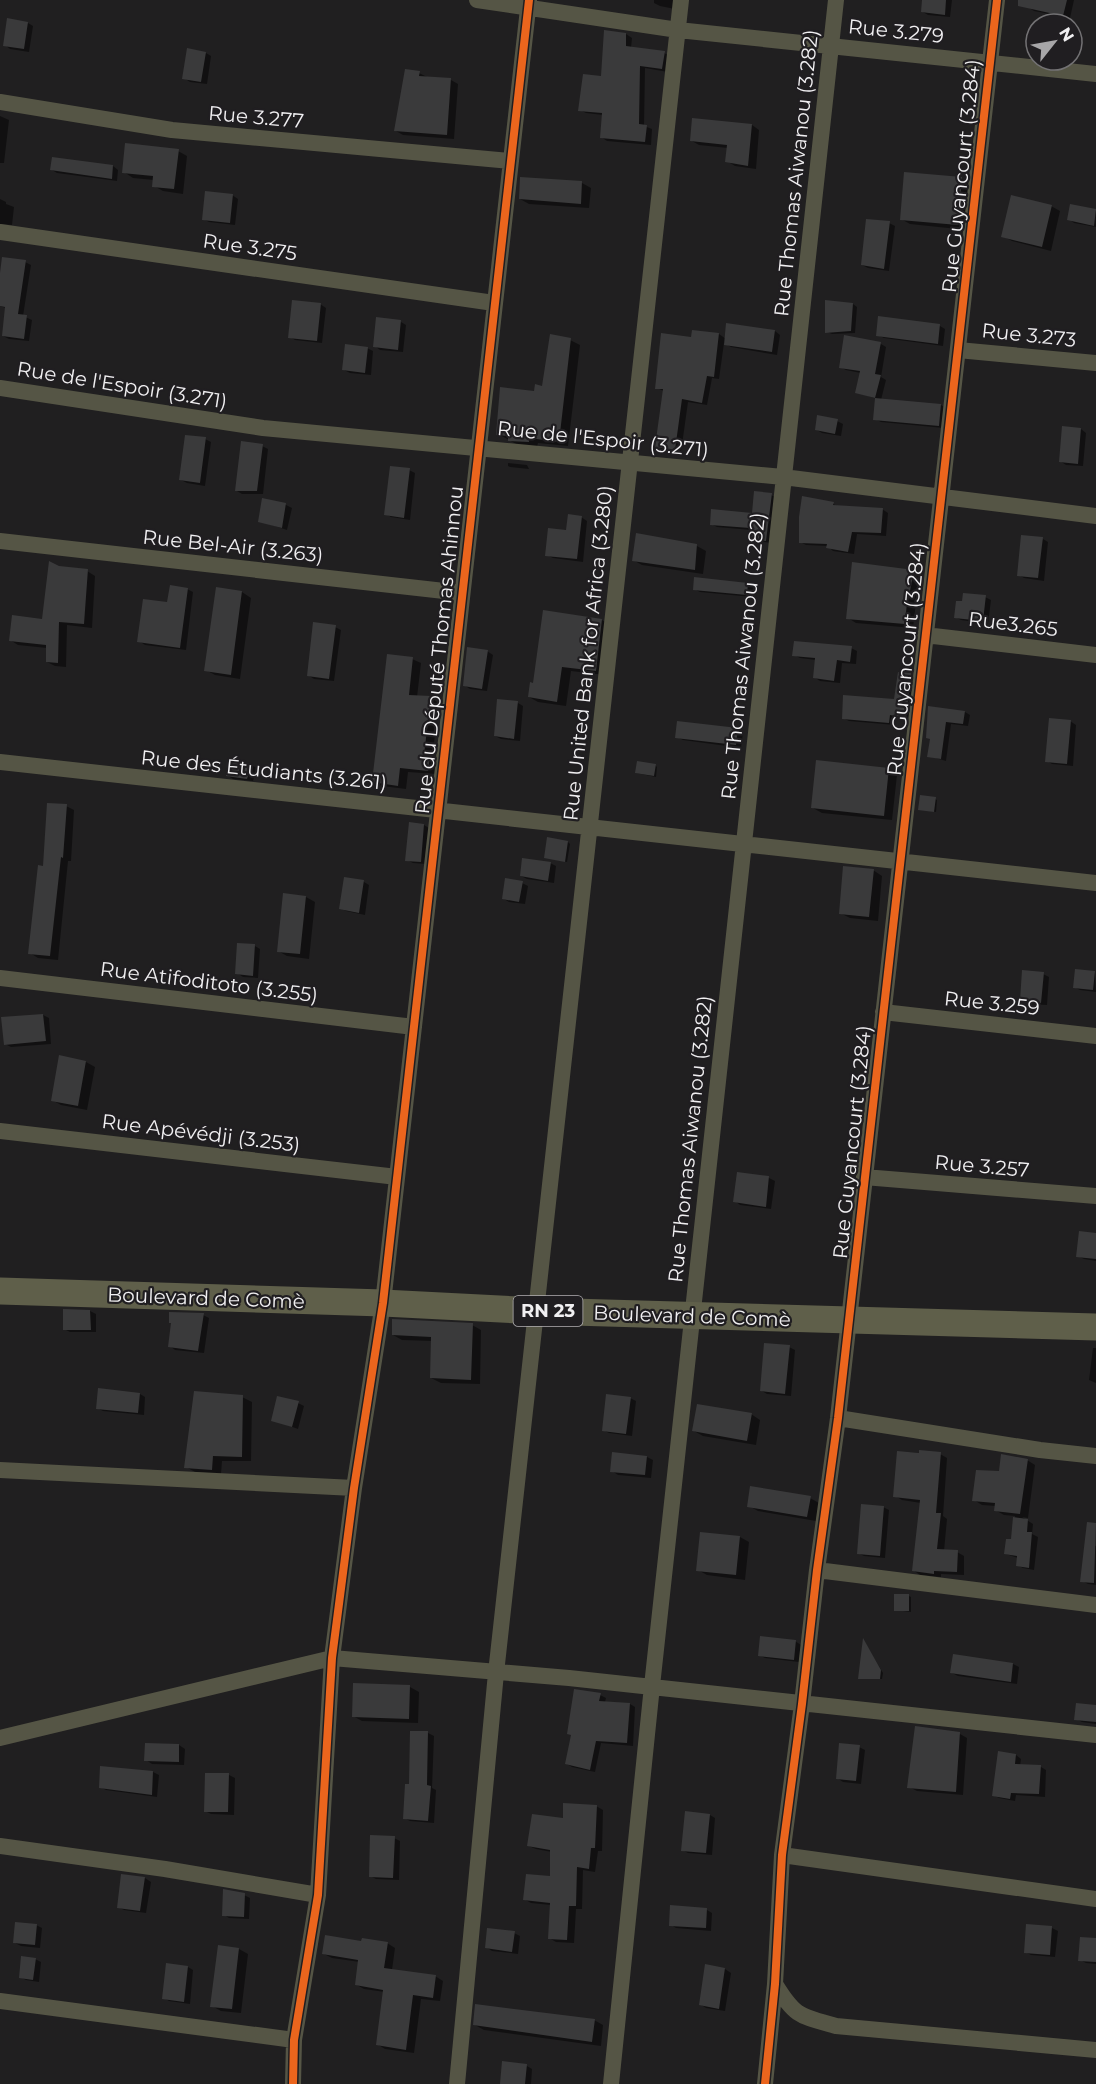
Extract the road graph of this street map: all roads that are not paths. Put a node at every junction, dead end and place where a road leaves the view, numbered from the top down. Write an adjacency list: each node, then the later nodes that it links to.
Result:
1 (477, 0): 5 (street, Rue 3.279)
2 (681, 0): 6 (street, Rue United Bank for Africa (3.280))
3 (836, 0): 7 (street, Rue Thomas Aiwanou (3.282))
4 (997, 0): 8 (street, Rue Guyancourt (3.284))
5 (528, 3): 6 (street, Rue 3.279); 11 (street, Rue du Député Thomas Ahinnou)
6 (678, 30): 7 (street, Rue 3.279); 18 (street, Rue United Bank for Africa (3.280))
7 (831, 46): 8 (street, Rue 3.279); 19 (street, Rue Thomas Aiwanou (3.282))
8 (990, 63): 9 (street, Rue 3.279); 14 (street, Rue Guyancourt (3.284))
9 (1096, 74)
10 (0, 102): 11 (street, Rue 3.277)
11 (511, 160): 13 (street, Rue du Député Thomas Ahinnou)
12 (0, 232): 13 (street, Rue 3.275)
13 (495, 303): 17 (street, Rue du Député Thomas Ahinnou)
14 (958, 350): 15 (street, Rue 3.273); 20 (street, Rue Guyancourt (3.284))
15 (1096, 363)
16 (0, 388): 17 (street, Rue de l'Espoir (3.271))
17 (478, 448): 18 (street, Rue de l'Espoir (3.271)); 23 (street, Rue du Député Thomas Ahinnou)
18 (630, 463): 19 (street, Rue de l'Espoir (3.271)); 28 (street, Rue United Bank for Africa (3.280))
19 (783, 477): 20 (street, Rue de l'Espoir (3.271)); 29 (street, Rue Thomas Aiwanou (3.282))
20 (941, 496): 21 (street, Rue de l'Espoir (3.271)); 24 (street, Rue Guyancourt (3.284))
21 (1096, 516)
22 (0, 541): 23 (street, Rue Bel-Air (3.263))
23 (462, 593): 27 (street, Rue du Député Thomas Ahinnou)
24 (925, 635): 25 (street, Rue3.265); 30 (street, Rue Guyancourt (3.284))
25 (1096, 655)
26 (0, 762): 27 (street, Rue des Étudiants (3.261))
27 (438, 810): 28 (street, Rue des Étudiants (3.261)); 34 (street, Rue du Député Thomas Ahinnou)
28 (590, 827): 29 (street, Rue des Étudiants (3.261)); 42 (street, Rue United Bank for Africa (3.280))
29 (743, 844): 30 (street, Rue des Étudiants (3.261)); 43 (street, Rue Thomas Aiwanou (3.282))
30 (900, 861): 31 (street, Rue des Étudiants (3.261)); 33 (street, Rue Guyancourt (3.284))
31 (1096, 883)
32 (0, 978): 34 (street, Rue Atifoditoto (3.255))
33 (883, 1012): 35 (street, Rue 3.259); 38 (street, Rue Guyancourt (3.284))
34 (414, 1027): 37 (street, Rue du Député Thomas Ahinnou)
35 (1096, 1036)
36 (0, 1131): 37 (street, Rue Apévédji (3.253))
37 (397, 1177): 41 (street, Rue du Député Thomas Ahinnou)
38 (864, 1177): 39 (street, Rue 3.257); 44 (street, Rue Guyancourt (3.284))
39 (1096, 1196)
40 (0, 1291): 41 (main road, Boulevard de Comè / RN 23)
41 (383, 1303): 42 (main road, Boulevard de Comè / RN 23); 49 (street, Rue du Député Thomas Ahinnou)
42 (537, 1311): 43 (main road, Boulevard de Comè / RN 23); 53 (street, Rue United Bank for Africa (3.280))
43 (692, 1316): 44 (main road, Boulevard de Comè / RN 23); 54 (street, Rue Thomas Aiwanou (3.282))
44 (848, 1321): 45 (main road, Boulevard de Comè / RN 23); 46 (street, Rue Guyancourt (3.284))
45 (1096, 1327)
46 (837, 1418): 47 (street); 50 (street, Rue Guyancourt (3.284))
47 (1096, 1456)
48 (0, 1470): 49 (street)
49 (354, 1488): 52 (street, Rue du Député Thomas Ahinnou)
50 (817, 1570): 51 (street); 55 (street, Rue Guyancourt (3.284))
51 (1096, 1605)
52 (332, 1658): 53 (street); 57 (street); 60 (street, Rue du Député Thomas Ahinnou)
53 (496, 1673): 54 (street); 67 (street, Rue United Bank for Africa (3.280))
54 (652, 1686): 55 (street); 68 (street, Rue Thomas Aiwanou (3.282))
55 (802, 1704): 56 (street); 59 (street, Rue Guyancourt (3.284))
56 (1096, 1735)
57 (0, 1738)
58 (0, 1846): 60 (street)
59 (782, 1854): 61 (street); 62 (street, Rue Guyancourt (3.284))
60 (318, 1895): 64 (street, Rue du Député Thomas Ahinnou)
61 (1096, 1899)
62 (775, 1984): 65 (street); 69 (street, Rue Guyancourt (3.284))
63 (0, 2001): 64 (street)
64 (294, 2040): 66 (street, Rue du Député Thomas Ahinnou)
65 (1096, 2050)
66 (293, 2084)
67 (457, 2084)
68 (611, 2084)
69 (765, 2084)

